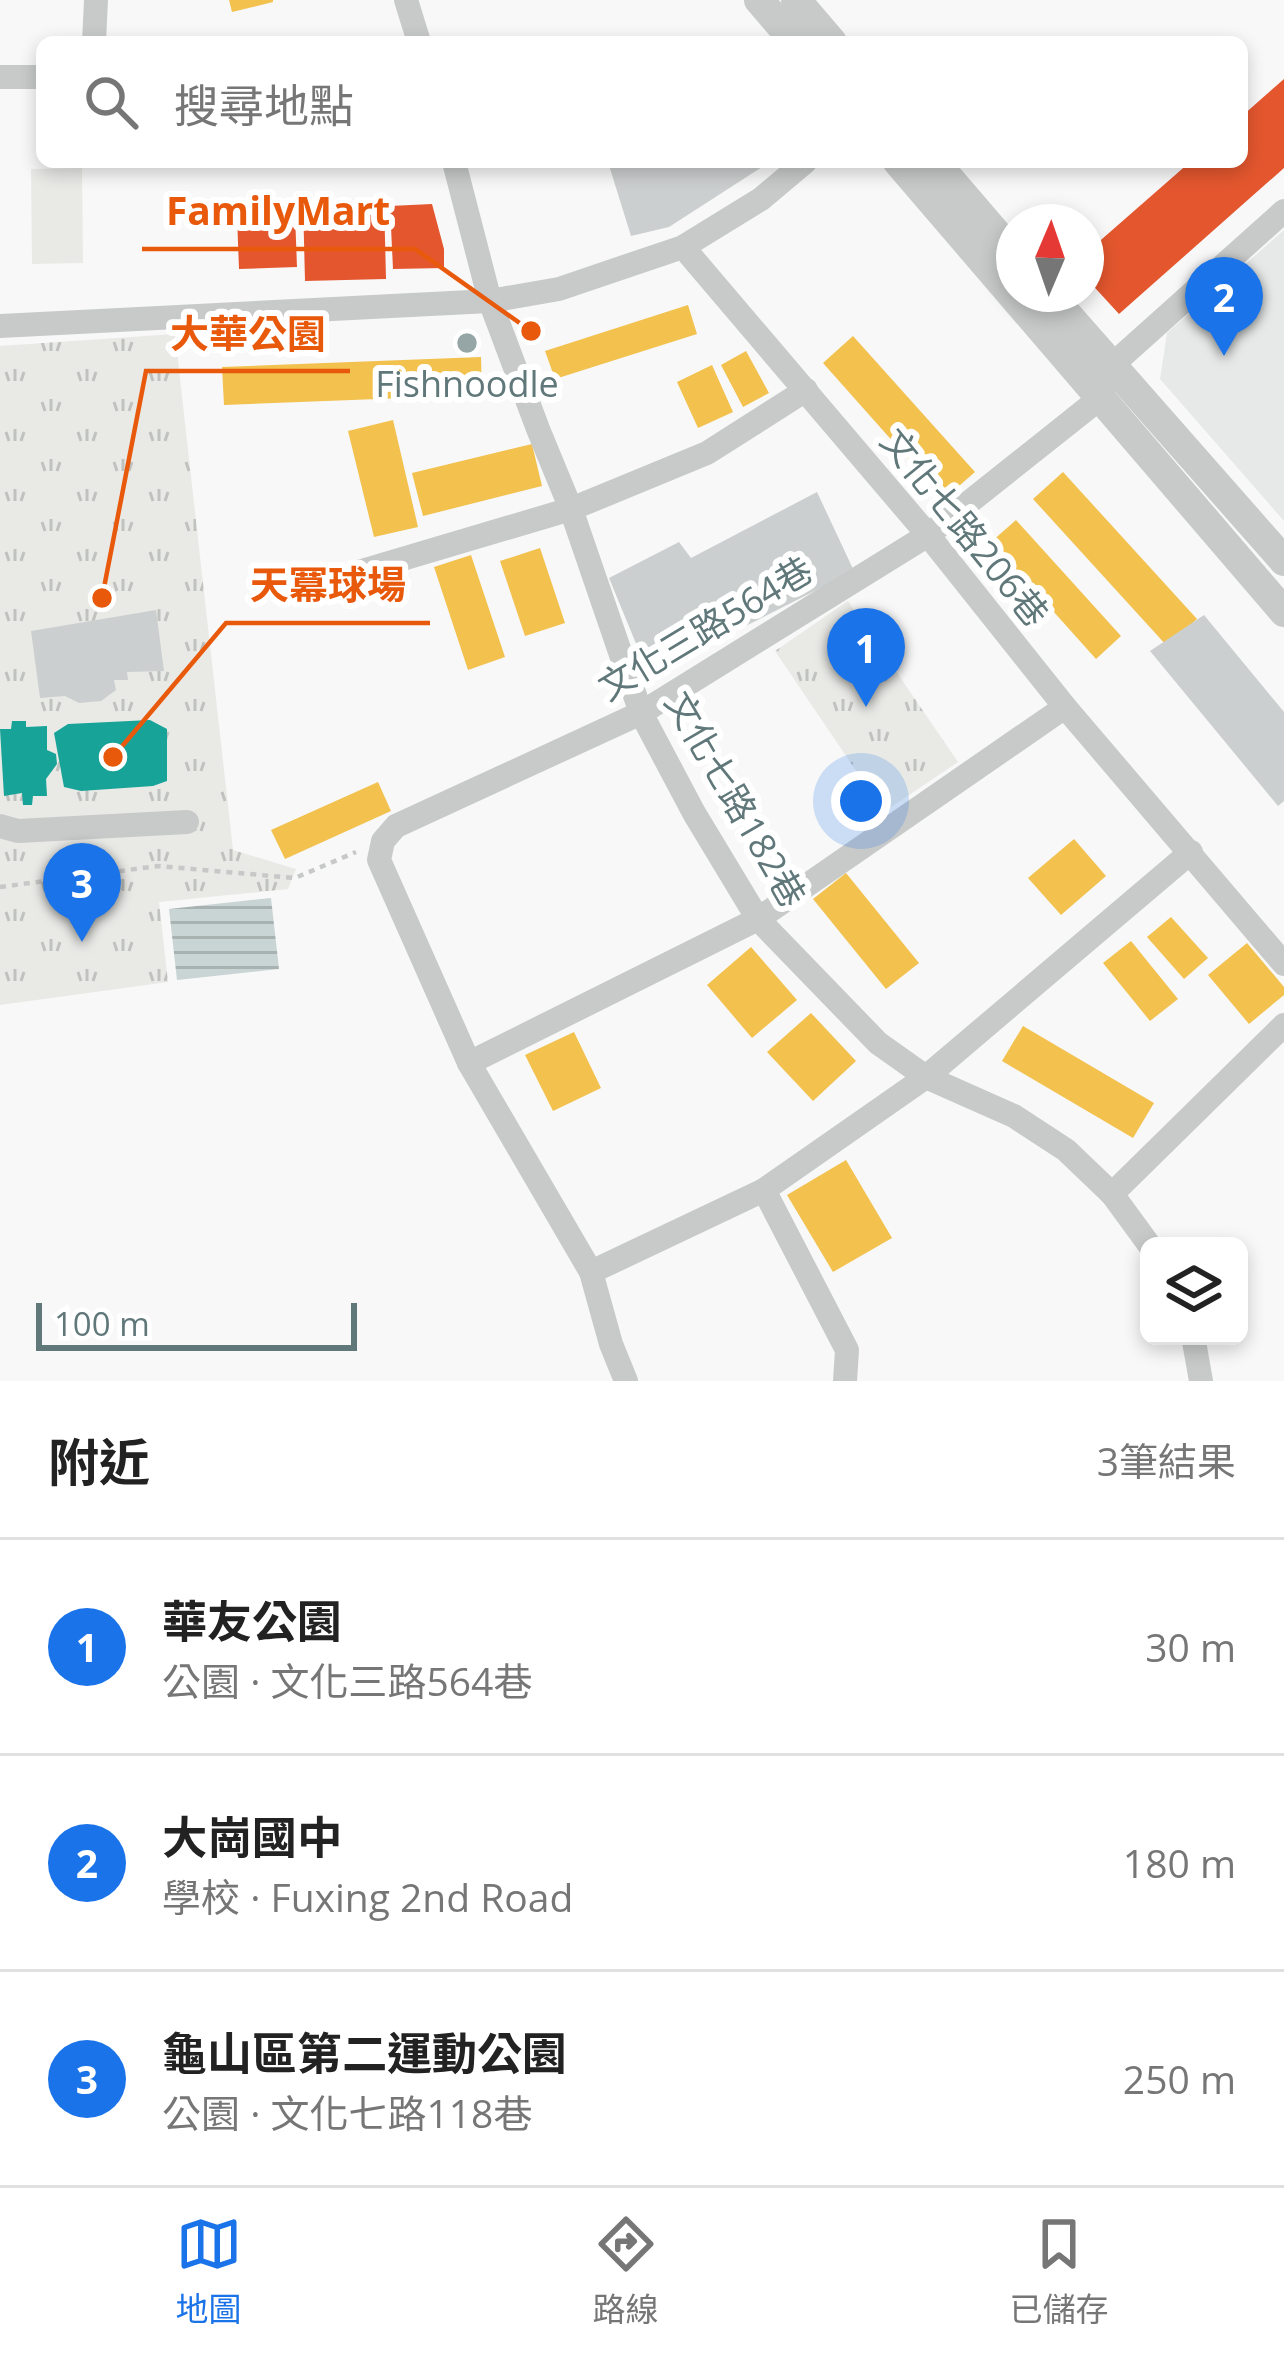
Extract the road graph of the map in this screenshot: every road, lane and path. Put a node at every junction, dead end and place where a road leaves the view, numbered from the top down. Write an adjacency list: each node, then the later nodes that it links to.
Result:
1 (96, 0): 5 (street)
2 (406, 0): 6 (street)
3 (759, 0): 7 (street)
4 (796, 0): 8 (street)
5 (94, 36)
6 (417, 36)
7 (790, 36)
8 (827, 36)
9 (0, 77): 10 (street)
10 (36, 77)
11 (456, 168): 18 (street, 文化七路182巷)
12 (798, 168): 17 (street)
13 (903, 168): 23 (street)
14 (940, 168): 16 (street)
15 (1284, 211): 21 (street)
16 (996, 233)
17 (683, 247): 18 (street); 22 (street, 文化七路206巷)
18 (490, 301): 20 (street); 24 (street, 文化七路182巷)
19 (1064, 312): 21 (street)
20 (0, 326)
21 (1111, 366): 23 (street); 26 (street)
22 (806, 390): 24 (street); 25 (street, 文化七路206巷)
23 (1100, 399): 25 (street, 文化三路564巷); 28 (street)
24 (572, 509): 27 (street); 30 (street, 文化七路182巷)
25 (928, 536): 29 (street, 文化七路206巷); 30 (street, 文化三路564巷)
26 (1284, 561)
27 (334, 579)
28 (1284, 612)
29 (1065, 707): 34 (street, 文化七路206巷); 36 (street)
30 (641, 713): 33 (street, 文化三路564巷); 36 (street, 文化七路182巷)
31 (188, 822): 32 (street)
32 (0, 826)
33 (383, 841): 35 (path); 39 (street)
34 (1191, 852): 37 (street, 文化七路206巷); 40 (street)
35 (0, 887)
36 (758, 920): 39 (street); 40 (street, 文化七路182巷)
37 (1284, 964)
38 (1284, 1025): 42 (street)
39 (469, 1063): 44 (street)
40 (926, 1077): 41 (street); 42 (street, 文化七路182巷)
41 (764, 1190): 44 (street); 47 (street)
42 (1112, 1194): 43 (street, 文化七路182巷)
43 (1143, 1237)
44 (591, 1272): 46 (street)
45 (1195, 1345): 48 (street)
46 (626, 1381)
47 (845, 1381)
48 (1201, 1381)

